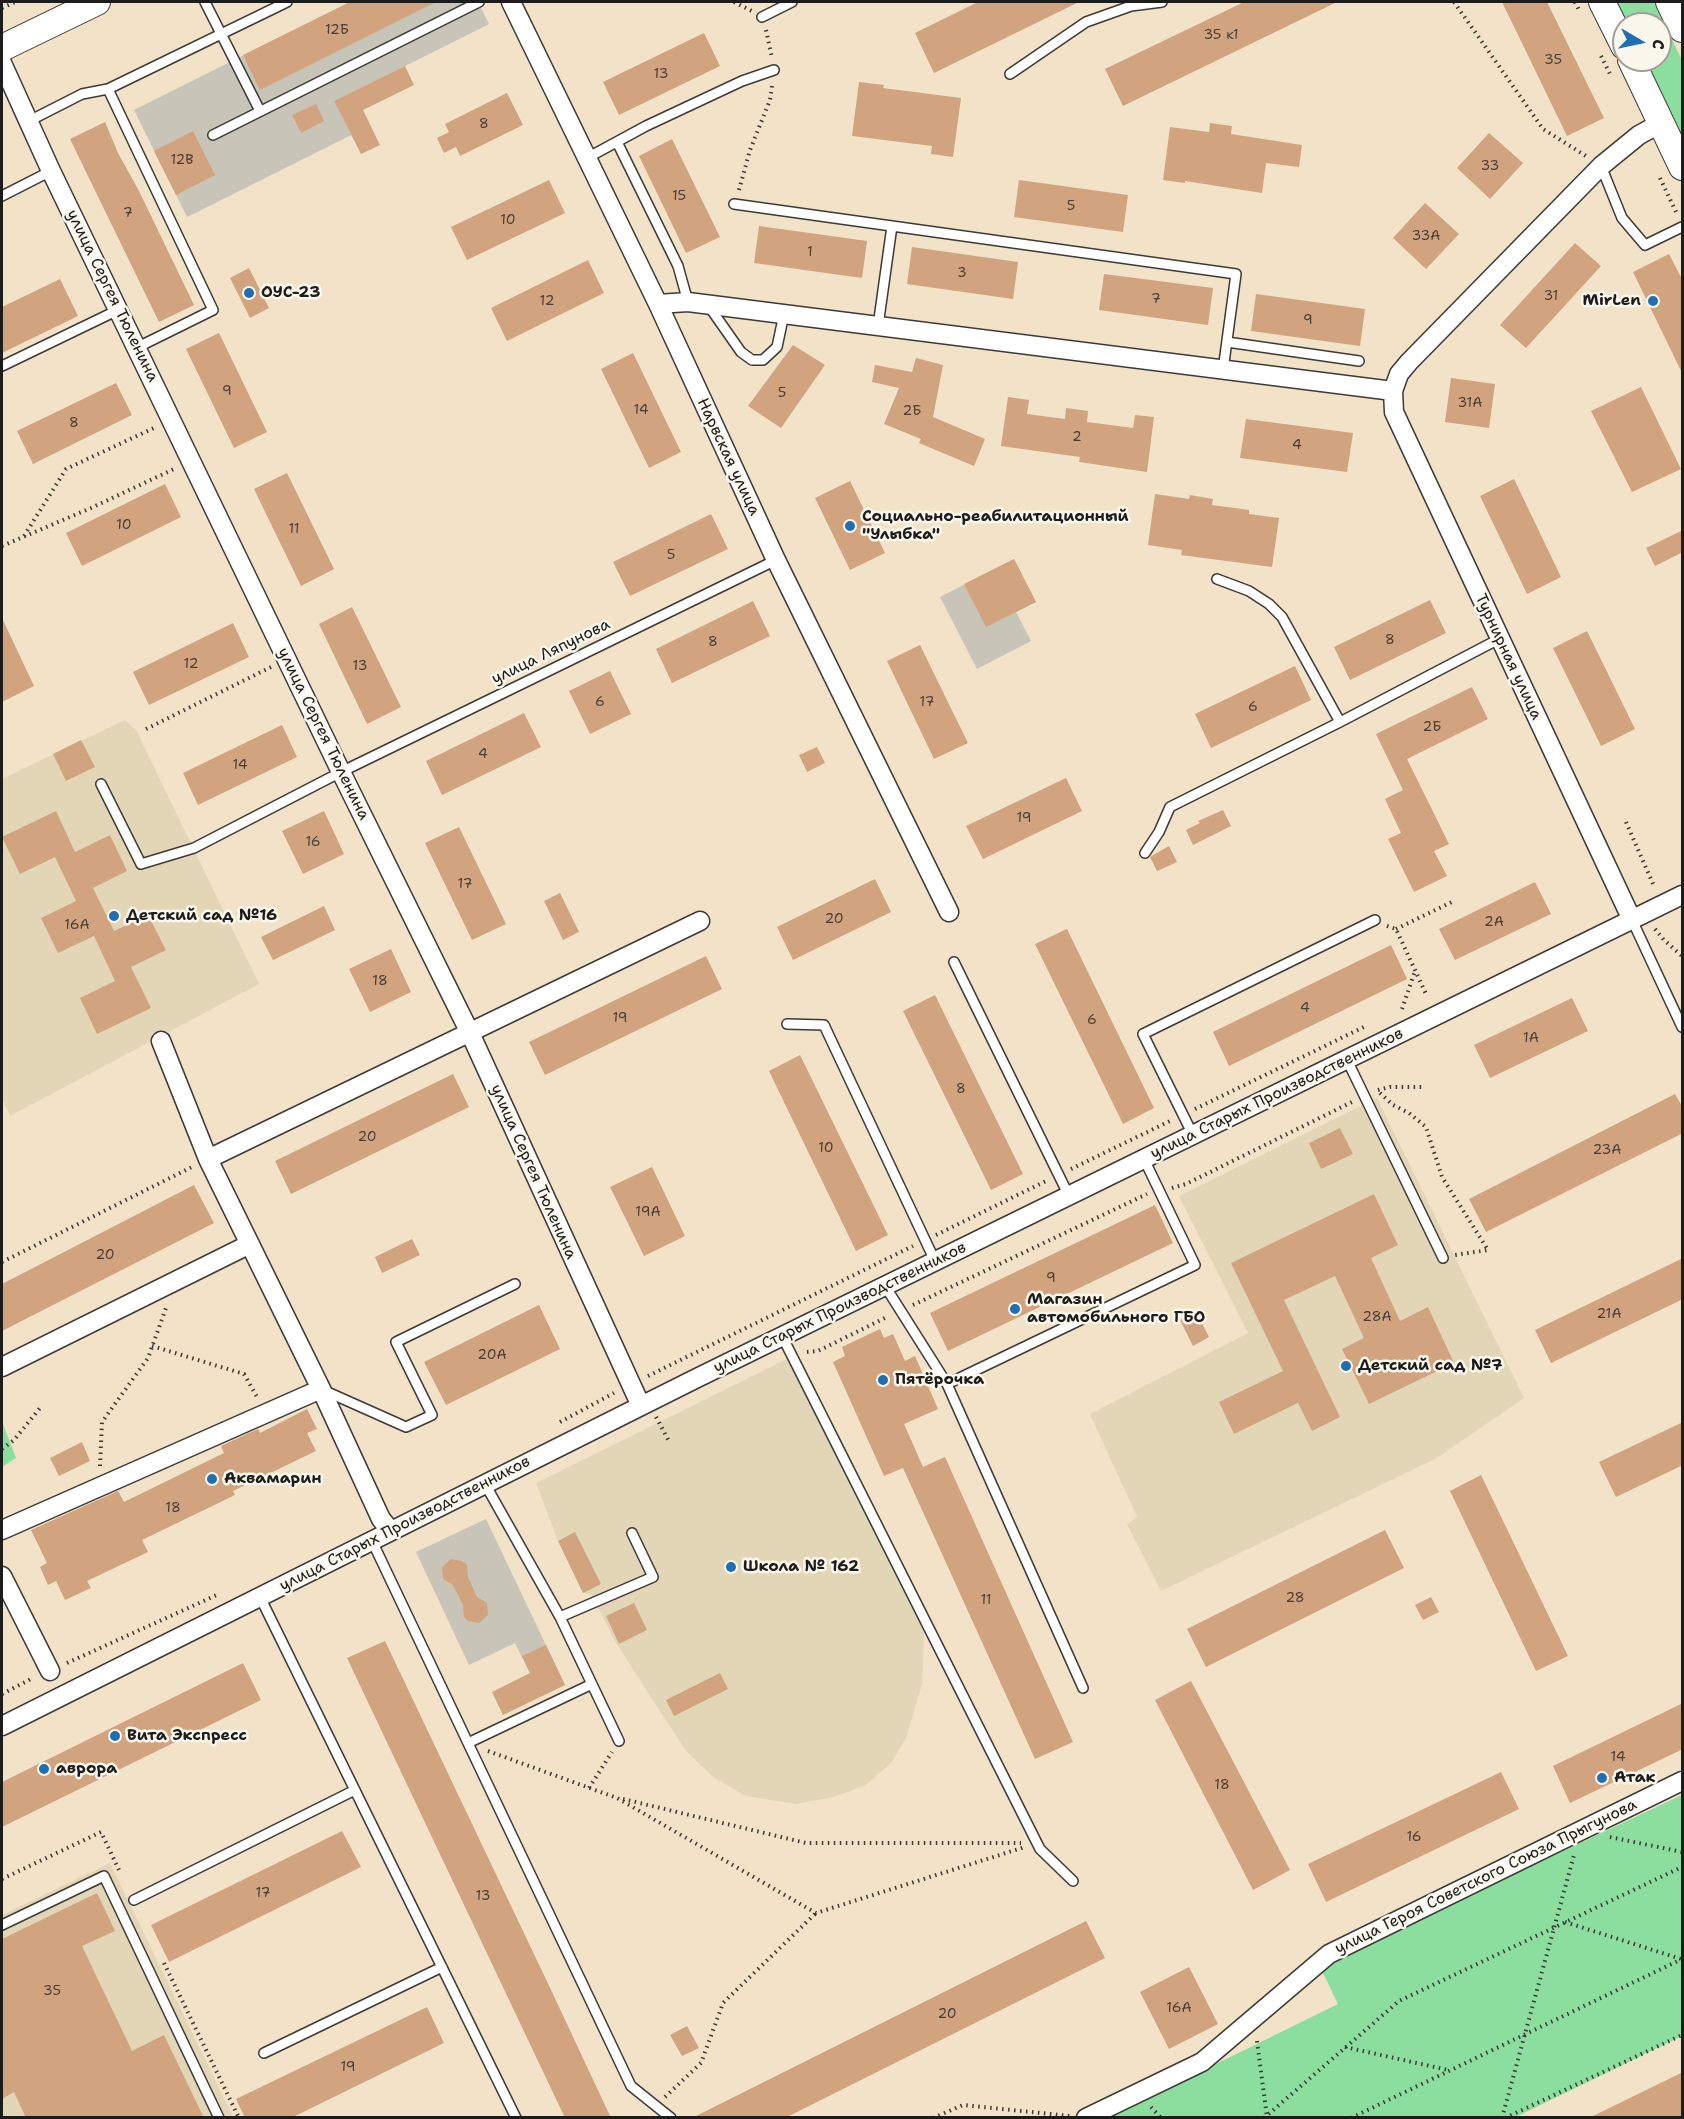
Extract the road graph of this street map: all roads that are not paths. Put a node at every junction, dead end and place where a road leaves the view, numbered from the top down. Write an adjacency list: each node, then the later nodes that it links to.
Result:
1 (97, 2): 15 (main road)
2 (205, 2): 14 (lane)
3 (287, 2): 14 (lane)
4 (479, 2): 21 (lane)
5 (511, 2): 26 (street, Нарвская улица)
6 (792, 2): 11 (lane)
7 (1162, 2): 10 (lane)
8 (1602, 2): 12 (main road)
9 (1669, 2): 13 (main road)
10 (1129, 4): 19 (lane)
11 (762, 16)
12 (1612, 22)
13 (1683, 29)
14 (221, 34): 20 (lane); 21 (lane)
15 (2, 48)
16 (2, 63): 22 (street, улица Сергея Тюленина)
17 (774, 70): 25 (lane)
18 (1637, 72): 23 (main road)
19 (1010, 74)
20 (108, 89): 22 (lane); 41 (lane)
21 (260, 111): 24 (lane)
22 (29, 121): 29 (street, улица Сергея Тюленина)
23 (1661, 123): 27 (street); 28 (main road)
24 (213, 135)
25 (617, 141): 26 (lane); 34 (lane)
26 (587, 158): 35 (street, Нарвская улица)
27 (1601, 166): 33 (lane); 45 (street)
28 (1683, 167)
29 (51, 171): 30 (lane); 37 (street, улица Сергея Тюленина)
30 (2, 196)
31 (734, 204): 32 (lane)
32 (892, 226): 39 (lane); 40 (lane)
33 (1683, 227)
34 (688, 302): 35 (street); 36 (street)
35 (658, 304): 46 (street, Нарвская улица)
36 (708, 305): 38 (street); 38 (lane)
37 (118, 310): 41 (street, улица Сергея Тюленина); 43 (lane)
38 (784, 314): 39 (street)
39 (878, 326): 44 (street)
40 (1227, 342): 42 (lane); 44 (lane)
41 (136, 348): 50 (street, улица Сергея Тюленина)
42 (1359, 361)
43 (2, 366)
44 (1223, 370): 45 (street)
45 (1393, 391): 48 (street, Турнирная улица)
46 (776, 560): 50 (lane, улица Ляпунова); 54 (street, Нарвская улица)
47 (1217, 579): 49 (lane)
48 (1499, 639): 49 (lane); 55 (street, Турнирная улица)
49 (1340, 722): 52 (lane)
50 (340, 771): 51 (lane, улица Ляпунова); 61 (street, улица Сергея Тюленина)
51 (101, 784)
52 (1144, 853)
53 (1683, 895): 55 (street, улица Старых Производственников)
54 (949, 912)
55 (1637, 917): 60 (lane); 63 (street, улица Старых Производственников)
56 (1375, 920): 64 (lane)
57 (700, 921): 61 (street)
58 (954, 962): 67 (lane)
59 (787, 1024): 70 (lane)
60 (1683, 1028)
61 (470, 1033): 65 (street); 77 (street, улица Сергея Тюленина)
62 (161, 1041): 65 (street)
63 (1347, 1060): 64 (street, улица Старых Производственников); 69 (lane)
64 (1193, 1135): 66 (street, улица Старых Производственников)
65 (208, 1159): 68 (street)
66 (1144, 1159): 67 (street, улица Старых Производственников); 75 (lane)
67 (1070, 1196): 70 (street, улица Старых Производственников)
68 (250, 1244): 74 (street); 76 (street)
69 (1443, 1258)
70 (935, 1261): 72 (street, улица Старых Производственников)
71 (515, 1284): 76 (lane)
72 (885, 1286): 73 (street, улица Старых Производственников); 75 (lane)
73 (782, 1336): 77 (street, улица Старых Производственников); 94 (lane)
74 (2, 1367)
75 (947, 1384): 88 (lane)
76 (321, 1389): 79 (street); 80 (street)
77 (641, 1406): 78 (street, улица Старых Производственников)
78 (485, 1484): 80 (street, улица Старых Производственников); 85 (lane)
79 (2, 1530)
80 (390, 1530): 82 (street, улица Старых Производственников)
81 (632, 1533): 85 (lane)
82 (372, 1541): 84 (street, улица Старых Производственников); 91 (lane)
83 (2, 1576): 86 (street)
84 (260, 1597): 89 (street, улица Старых Производственников); 93 (lane)
85 (560, 1617): 87 (lane)
86 (50, 1671)
87 (592, 1684): 90 (lane); 91 (lane)
88 (1083, 1688)
89 (2, 1726)
90 (619, 1741)
91 (468, 1743): 102 (lane)
92 (1683, 1780): 99 (street, улица Героя Советского Союза Прыгунова)
93 (355, 1791): 95 (lane); 97 (lane)
94 (1073, 1881)
95 (134, 1900)
96 (2, 1925): 100 (lane)
97 (442, 1967): 98 (lane); 101 (lane)
98 (264, 2053)
99 (1080, 2117)
100 (219, 2118)
101 (516, 2118)
102 (671, 2118)

